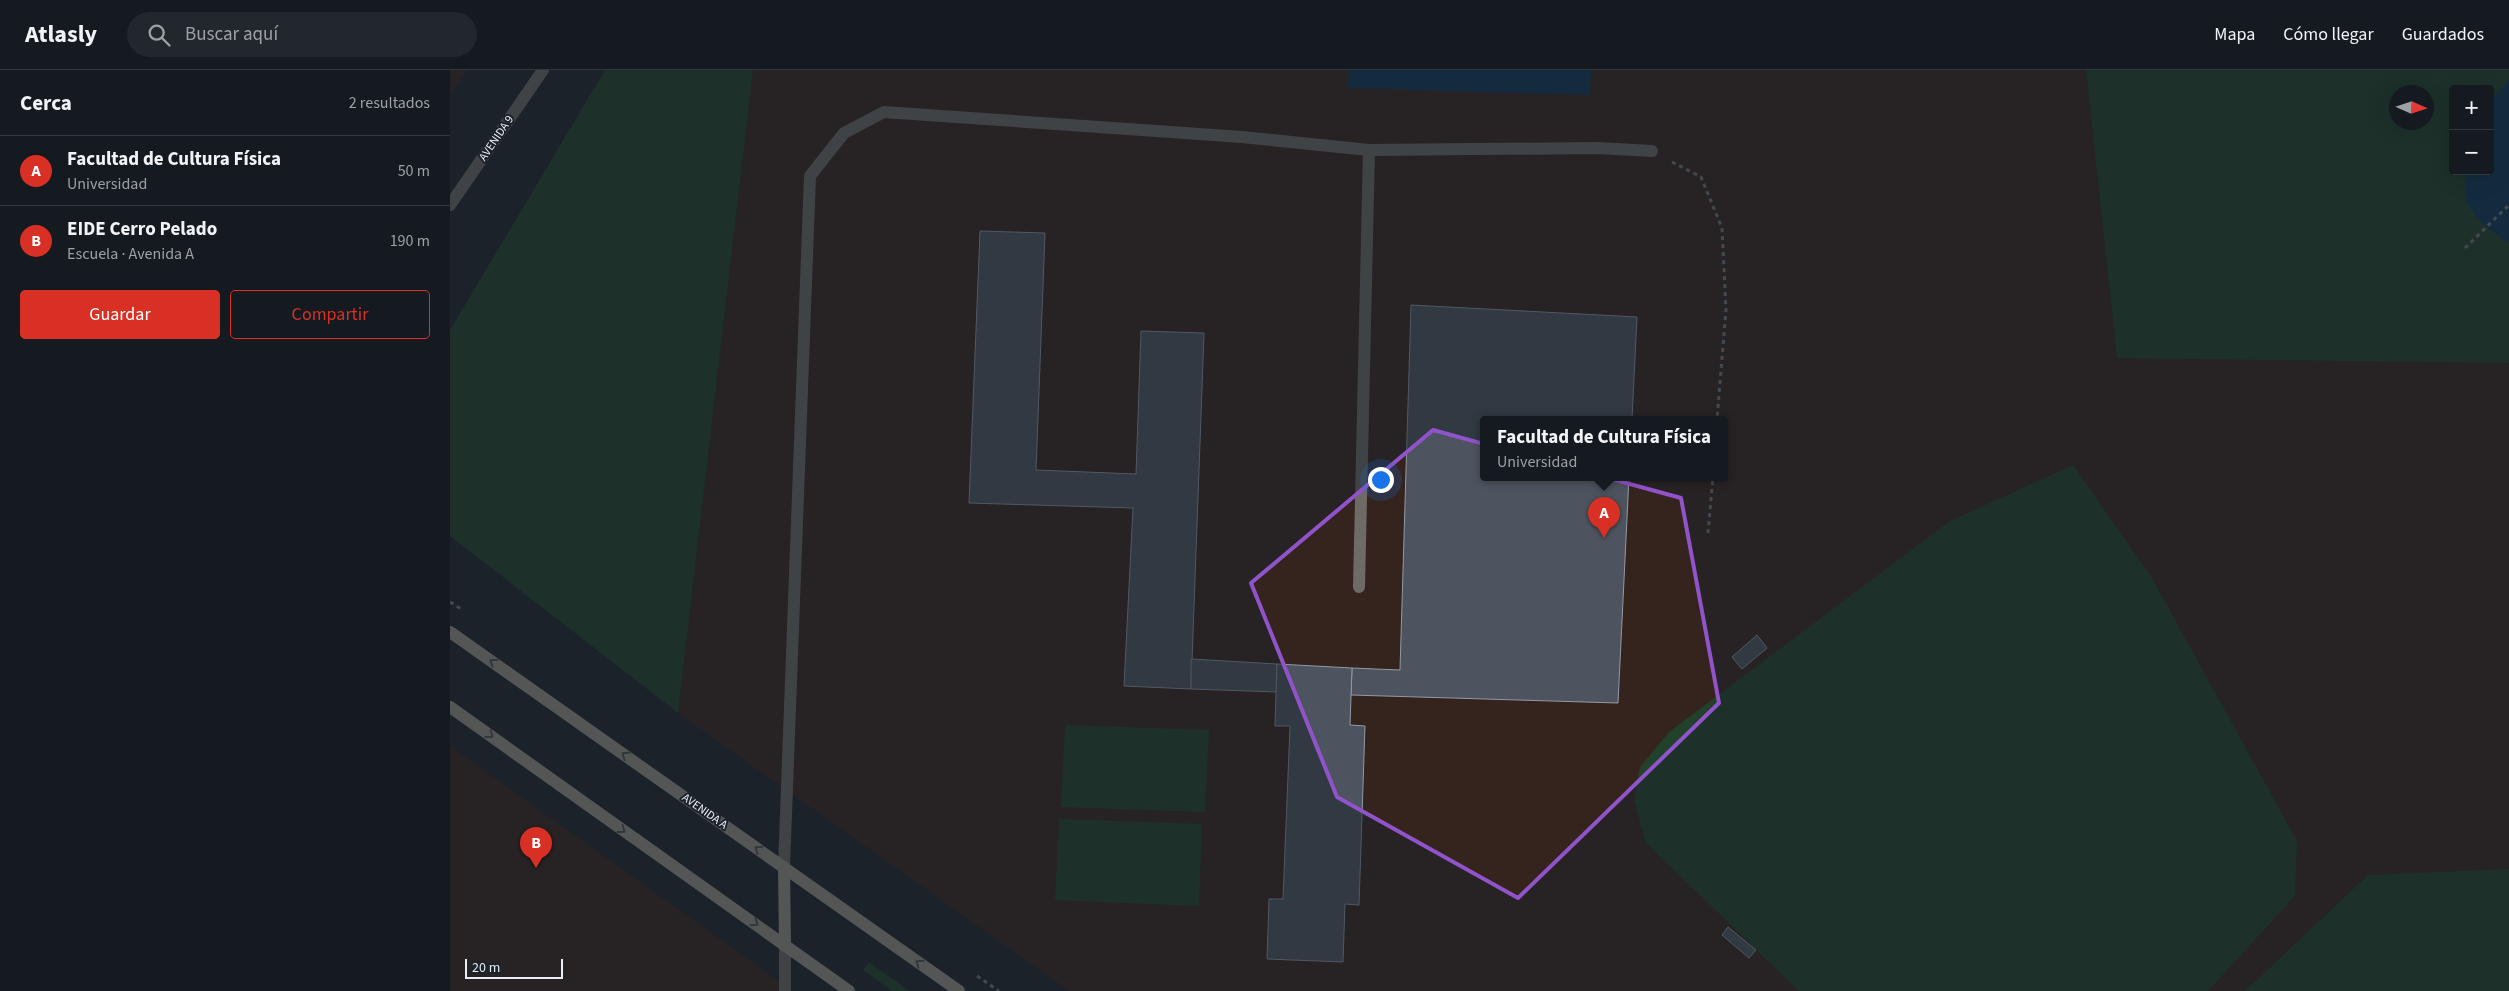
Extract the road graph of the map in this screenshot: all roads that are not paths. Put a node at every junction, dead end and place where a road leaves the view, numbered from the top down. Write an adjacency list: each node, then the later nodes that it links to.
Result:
1 (543, 70): 4 (street, AVENIDA 9)
2 (1369, 150): 3 (street); 5 (street); 8 (street)
3 (1652, 151)
4 (450, 205)
5 (1359, 587)
6 (450, 632): 8 (main road, AVENIDA A, one-way to 6)
7 (450, 706): 9 (main road, one-way to 9)
8 (784, 867): 9 (main road); 12 (main road, AVENIDA A, one-way to 8)
9 (785, 944): 10 (street); 11 (main road)
10 (785, 991)
11 (850, 991)
12 (959, 991)

